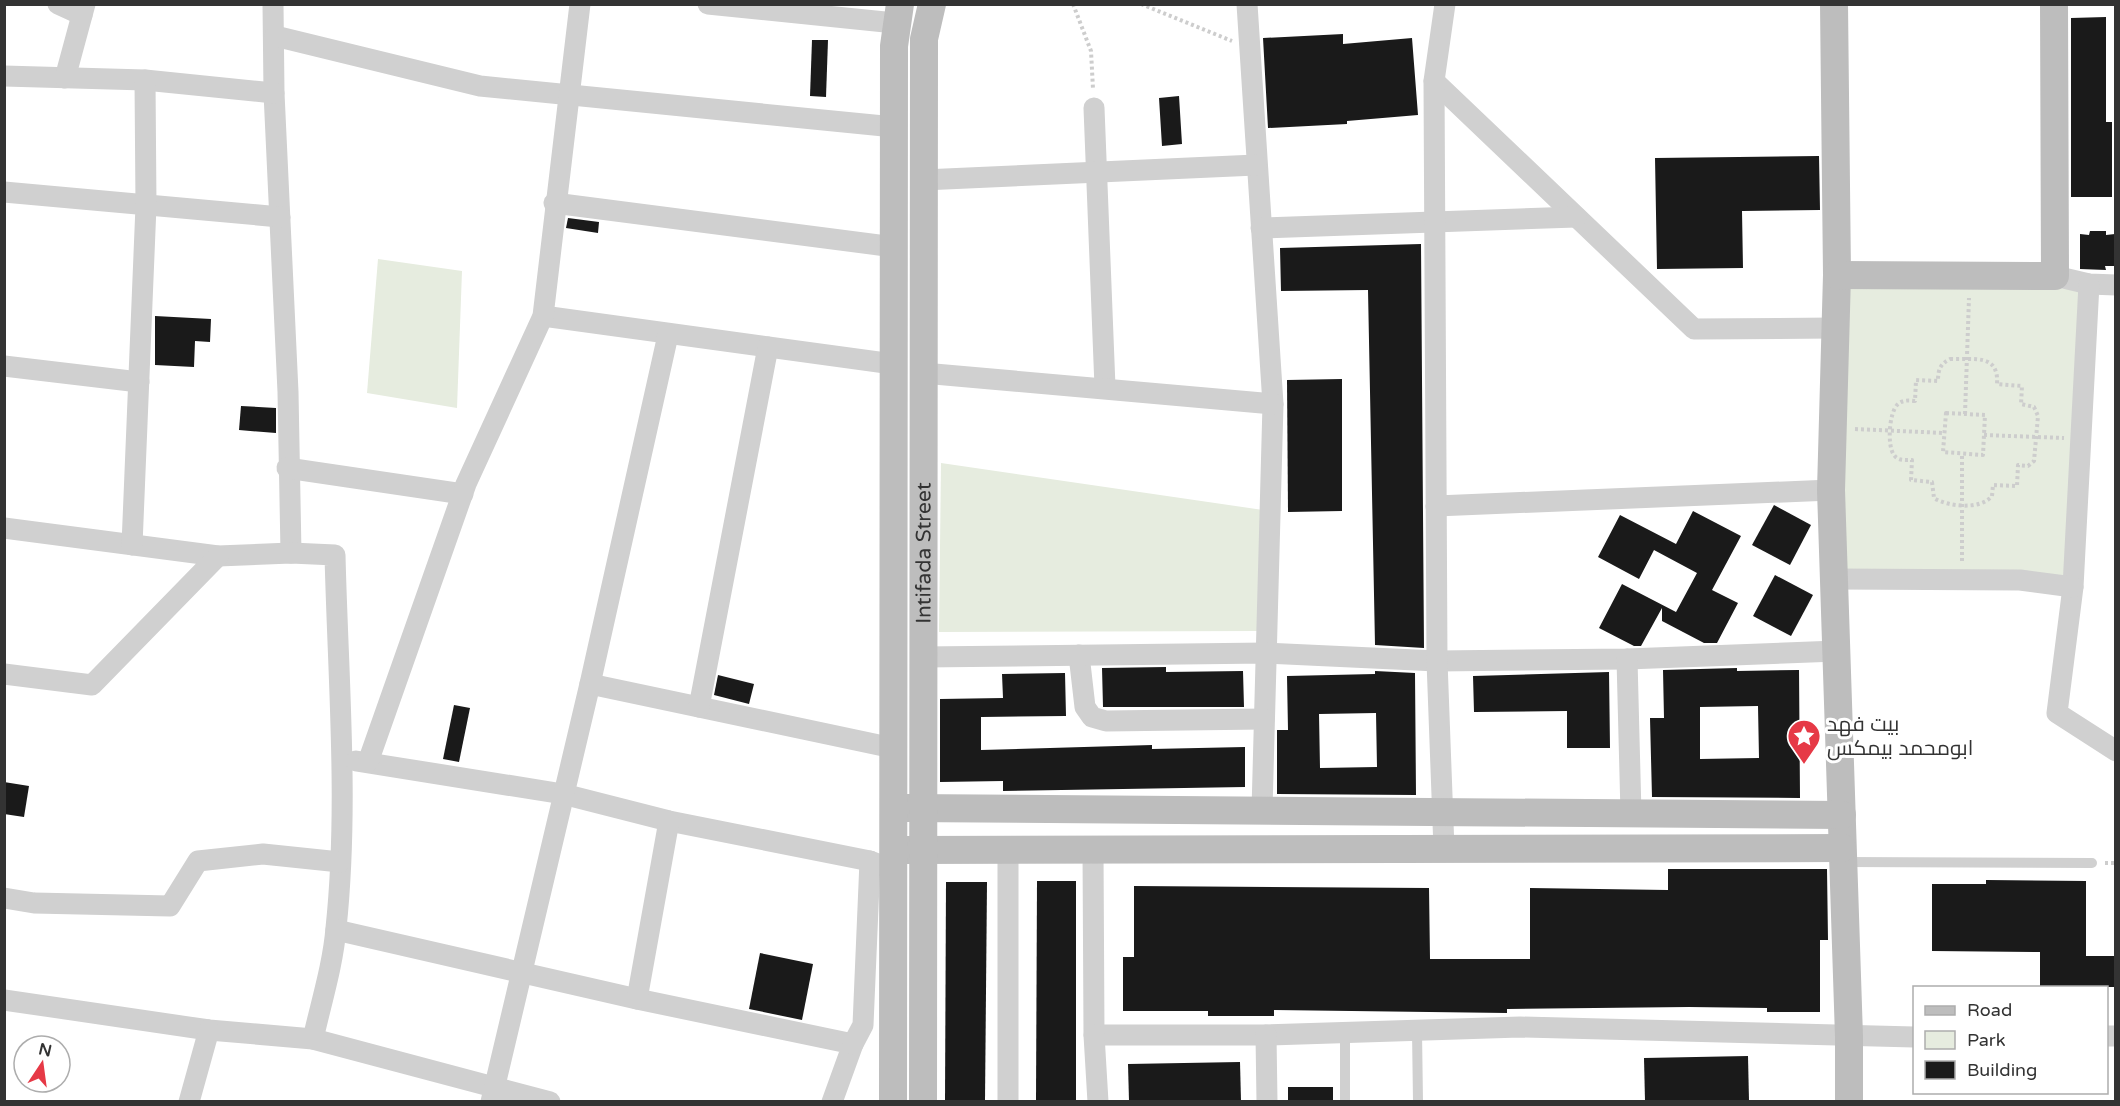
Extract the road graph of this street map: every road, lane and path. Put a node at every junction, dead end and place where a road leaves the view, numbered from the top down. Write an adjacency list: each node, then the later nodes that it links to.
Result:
1 (58, 4): 12 (street)
2 (273, 4): 14 (street)
3 (580, 4): 22 (street)
4 (708, 4): 13 (street)
5 (932, 4): 15 (street, Intifada Street)
6 (1073, 4): 23 (path)
7 (1141, 4): 16 (path)
8 (1246, 4): 16 (street)
9 (1445, 4): 20 (street)
10 (1834, 4): 36 (street)
11 (2054, 4): 38 (street)
12 (84, 10): 18 (street)
13 (896, 24): 15 (street); 24 (street, Intifada Street)
14 (275, 36): 21 (street); 22 (street)
15 (924, 47): 27 (street, Intifada Street)
16 (1249, 48): 25 (street)
17 (4, 76): 18 (street)
18 (65, 78): 19 (street)
19 (145, 80): 21 (street); 30 (street)
20 (1434, 81): 32 (street); 33 (street)
21 (274, 93): 31 (street)
22 (569, 93): 24 (street); 29 (street)
23 (1094, 108): 26 (street)
24 (894, 127): 35 (street, Intifada Street)
25 (1256, 165): 26 (street); 34 (street)
26 (1098, 172): 27 (street); 50 (street)
27 (924, 180): 48 (street, Intifada Street)
28 (4, 192): 30 (street)
29 (554, 203): 35 (street); 41 (street)
30 (146, 206): 31 (street); 49 (street)
31 (280, 217): 60 (street)
32 (1576, 217): 33 (street); 42 (street)
33 (1435, 222): 34 (street); 64 (street)
34 (1261, 228): 51 (street)
35 (894, 247): 46 (street, Intifada Street)
36 (1837, 276): 37 (street); 42 (street)
37 (1970, 276): 38 (street); 45 (path)
38 (2055, 276): 39 (street)
39 (2089, 284): 40 (street); 58 (street)
40 (2115, 285)
41 (543, 316): 43 (street); 62 (street)
42 (1834, 328): 53 (street)
43 (668, 334): 44 (street); 79 (street)
44 (768, 347): 46 (street); 80 (street)
45 (1967, 360): 52 (path); 54 (path); 57 (path)
46 (893, 364): 82 (street, Intifada Street)
47 (4, 366): 49 (street)
48 (923, 373): 50 (street); 75 (street, Intifada Street)
49 (139, 382): 66 (street)
50 (1105, 387): 51 (street)
51 (1273, 404): 73 (street)
52 (1965, 414): 55 (path); 56 (path)
53 (1832, 428): 54 (path); 61 (street)
54 (1891, 430): 55 (path); 63 (path)
55 (1944, 433): 59 (path)
56 (1984, 435): 57 (path); 59 (path)
57 (2037, 437): 58 (path); 63 (path)
58 (2082, 438): 71 (street)
59 (1962, 453): 63 (path)
60 (287, 468): 62 (street); 67 (street)
61 (1831, 490): 64 (street); 69 (street)
62 (463, 494): 85 (street)
63 (1962, 504): 70 (path)
64 (1436, 507): 77 (street)
65 (4, 528): 66 (street)
66 (132, 545): 68 (street)
67 (291, 553): 68 (street); 84 (street)
68 (218, 556): 78 (street)
69 (1836, 579): 70 (street); 72 (street)
70 (1962, 580): 71 (street)
71 (2073, 587): 83 (street)
72 (1837, 651): 76 (street); 92 (street)
73 (1266, 653): 74 (street); 77 (street); 81 (street)
74 (1079, 655): 75 (street); 81 (street)
75 (923, 657): 88 (street, Intifada Street)
76 (1627, 659): 77 (street); 91 (street)
77 (1437, 661): 90 (street)
78 (4, 674)
79 (590, 684): 80 (street); 86 (street)
80 (699, 707): 82 (street)
81 (1264, 720): 89 (street)
82 (893, 748): 87 (street, Intifada Street)
83 (2115, 751)
84 (341, 760): 85 (street); 100 (street)
85 (368, 762): 86 (street)
86 (563, 794): 93 (street); 104 (street)
87 (893, 808): 88 (street); 99 (street, Intifada Street)
88 (923, 808): 89 (street); 95 (street, Intifada Street)
89 (1262, 810): 90 (street)
90 (1442, 812): 91 (street); 94 (street)
91 (1631, 814): 92 (street)
92 (1842, 815): 98 (street)
93 (669, 821): 99 (street); 105 (street)
94 (1444, 849): 97 (street); 98 (street)
95 (923, 850): 96 (street); 99 (street); 121 (street, Intifada Street)
96 (1008, 850): 97 (street); 122 (street)
97 (1093, 850): 110 (street)
98 (1842, 855): 101 (lane); 112 (street)
99 (886, 860): 115 (street); 120 (street, Intifada Street)
100 (340, 862): 102 (street); 103 (street)
101 (2092, 862)
102 (4, 898)
103 (336, 930): 104 (street); 114 (street)
104 (521, 972): 105 (street); 116 (street)
105 (637, 999): 115 (street)
106 (4, 1000): 107 (street)
107 (209, 1030): 114 (street); 117 (street)
108 (1418, 1031): 109 (street); 112 (street); 126 (lane)
109 (1345, 1033): 111 (street); 125 (lane)
110 (1094, 1035): 111 (street); 123 (street)
111 (1266, 1035): 124 (street)
112 (1849, 1037): 113 (street); 127 (street)
113 (1913, 1037)
114 (313, 1040): 116 (street)
115 (853, 1044): 119 (street)
116 (493, 1094): 118 (street)
117 (189, 1101)
118 (550, 1101)
119 (832, 1101)
120 (893, 1101)
121 (923, 1101)
122 (1008, 1101)
123 (1098, 1101)
124 (1267, 1101)
125 (1345, 1101)
126 (1418, 1101)
127 (1849, 1101)

